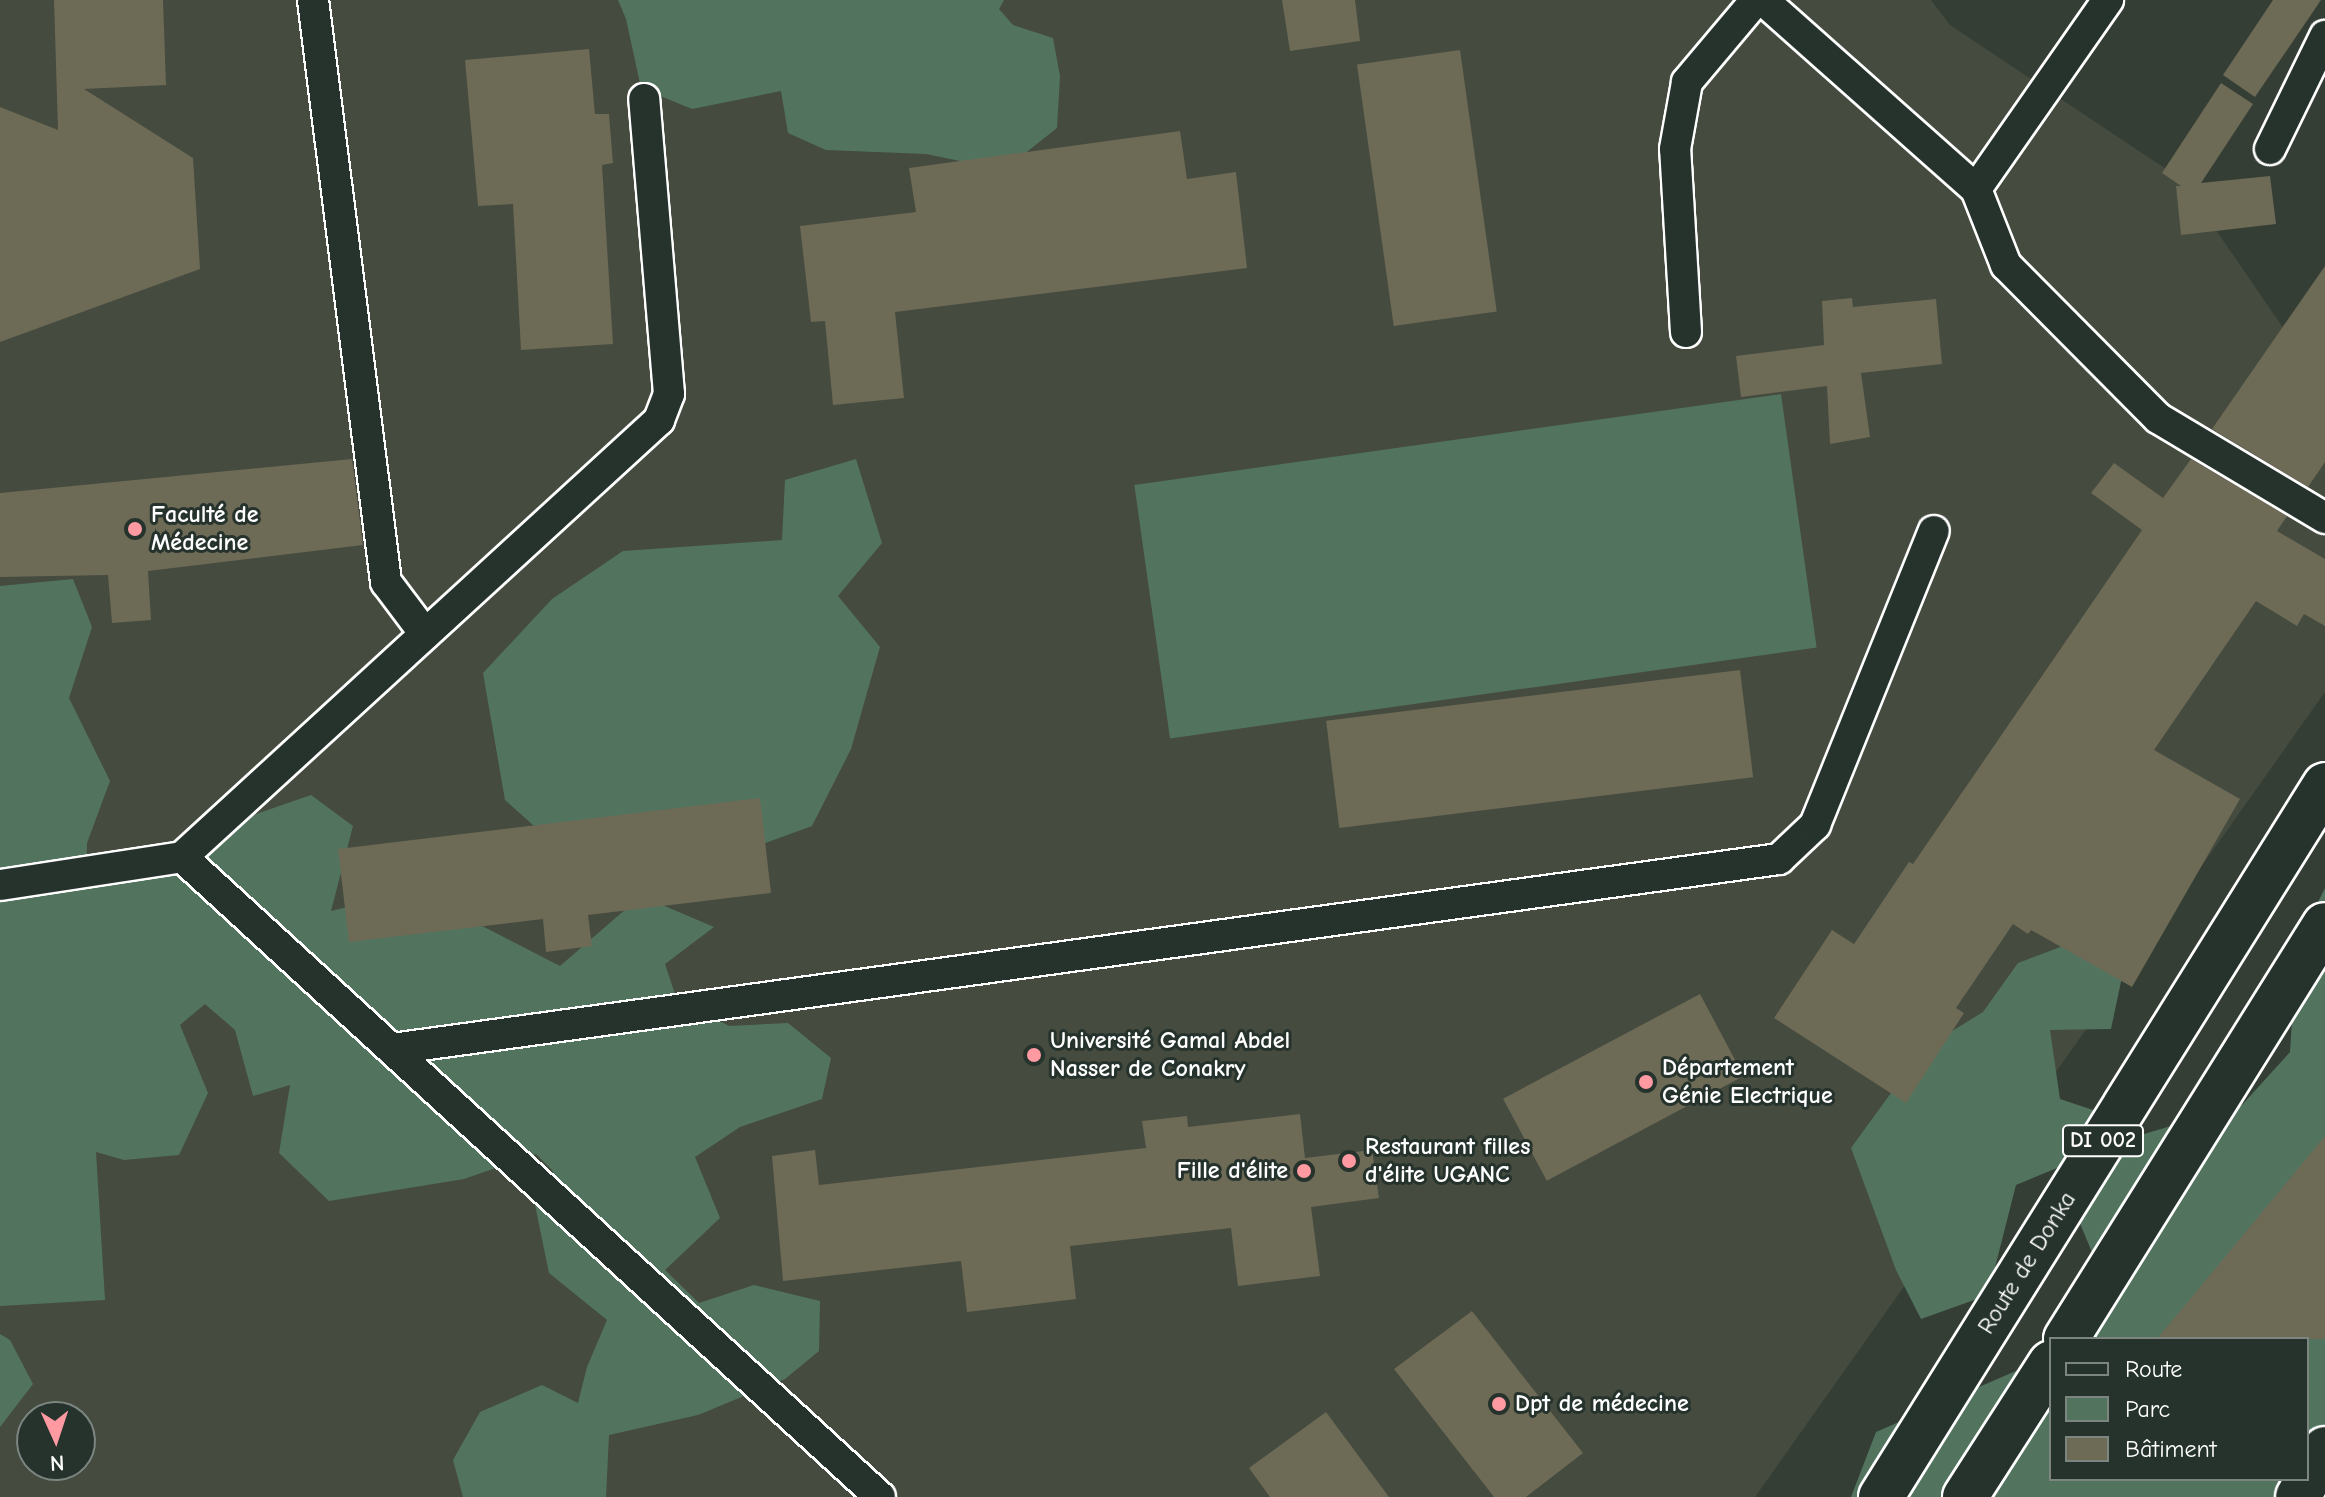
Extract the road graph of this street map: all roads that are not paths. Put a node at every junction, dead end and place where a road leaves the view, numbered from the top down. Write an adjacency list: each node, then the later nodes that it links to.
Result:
1 (313, 0): 12 (lane)
2 (1756, 0): 9 (lane)
3 (1763, 0): 8 (lane)
4 (2108, 0): 8 (lane)
5 (2325, 36): 7 (lane)
6 (644, 99): 12 (lane)
7 (2270, 149)
8 (1976, 189): 10 (lane)
9 (1686, 332)
10 (2325, 518)
11 (1934, 531): 17 (lane)
12 (425, 634): 14 (lane)
13 (2325, 785): 23 (main road, Route de Donka / DI 002)
14 (182, 857): 15 (lane); 17 (lane)
15 (0, 885)
16 (2325, 925): 18 (main road, DI 002)
17 (392, 1049): 22 (lane)
18 (2067, 1337)
19 (2049, 1366): 24 (main road)
20 (2325, 1449): 21 (main road)
21 (2309, 1477)
22 (880, 1497)
23 (1881, 1497)
24 (1965, 1497)

